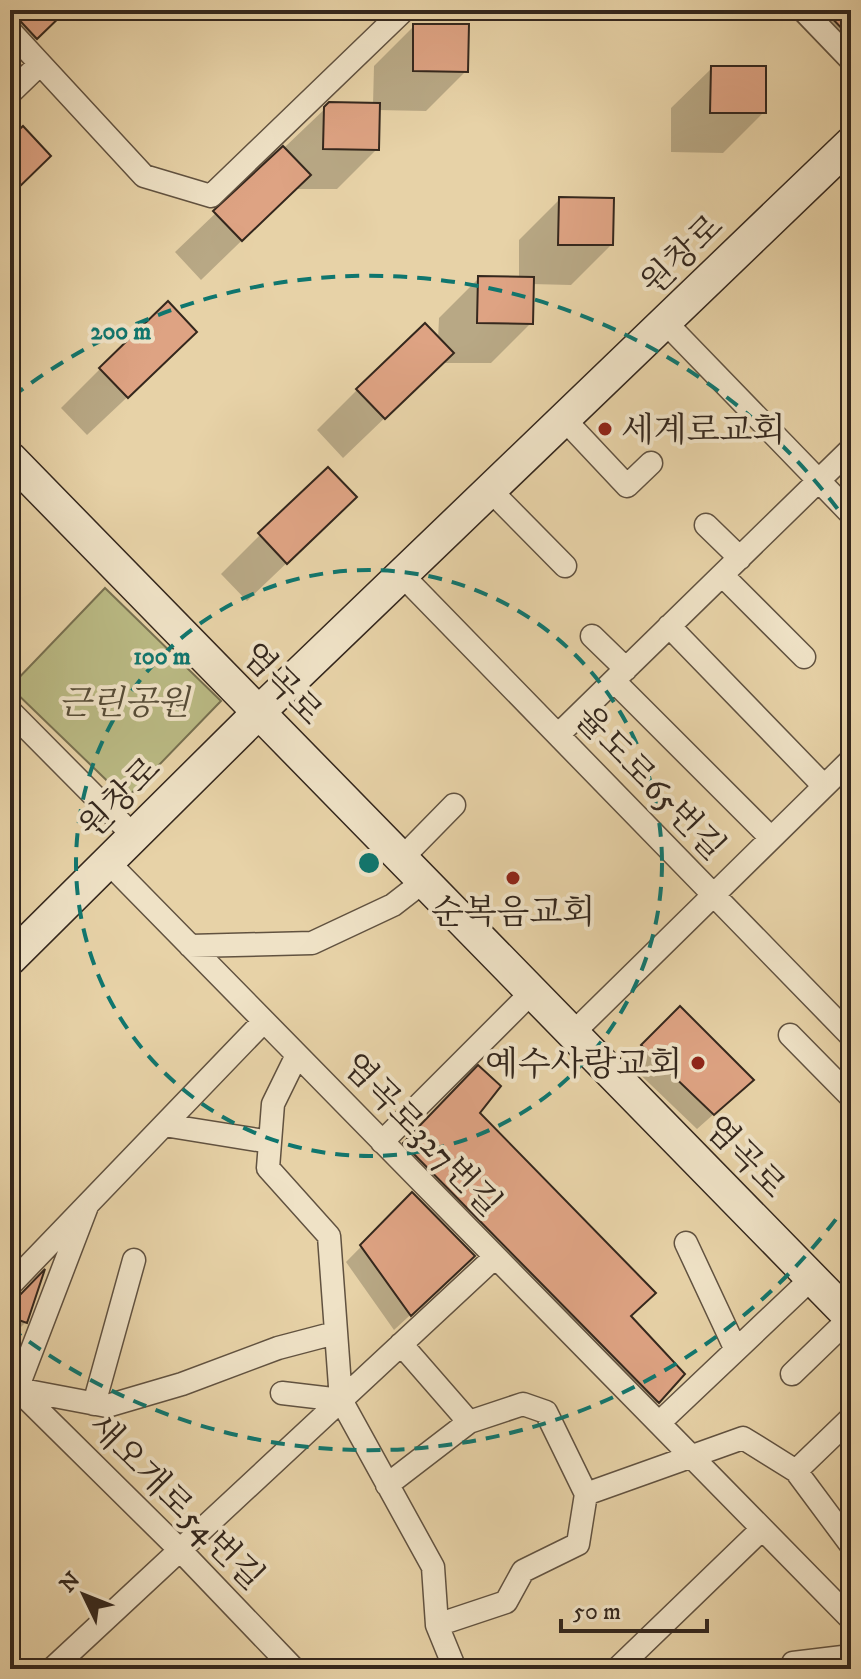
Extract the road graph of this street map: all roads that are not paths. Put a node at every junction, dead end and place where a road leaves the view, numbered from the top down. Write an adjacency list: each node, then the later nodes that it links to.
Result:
1 (404, 10): 5 (street)
2 (803, 10): 4 (street)
3 (10, 31): 5 (street)
4 (851, 60)
5 (40, 64): 6 (street)
6 (10, 93)
7 (851, 143): 8 (main road, 원창로)
8 (665, 322): 9 (main road, 원창로); 13 (street)
9 (564, 419): 12 (street); 14 (main road, 원창로)
10 (851, 449): 13 (street)
11 (10, 458): 26 (main road, 염곡로)
12 (651, 463)
13 (819, 480): 15 (street); 17 (street)
14 (490, 490): 18 (street); 19 (main road, 원창로)
15 (851, 514)
16 (706, 525): 17 (street)
17 (740, 558): 20 (street)
18 (565, 566)
19 (402, 575): 26 (main road, 원창로); 27 (street, 율도로65번길)
20 (722, 575): 21 (street); 23 (street)
21 (669, 626): 24 (street); 29 (street)
22 (592, 636): 24 (street)
23 (804, 657)
24 (620, 675): 27 (street); 32 (street)
25 (10, 711): 31 (street)
26 (259, 712): 31 (main road, 원창로); 33 (main road, 염곡로)
27 (558, 735): 36 (street, 율도로65번길)
28 (851, 760): 29 (street)
29 (824, 786): 32 (street)
30 (454, 805): 33 (street)
31 (134, 836): 34 (main road, 원창로)
32 (771, 838): 36 (street)
33 (402, 858): 35 (main road, 염곡로)
34 (108, 862): 37 (street, 염곡로327번길); 38 (main road, 원창로)
35 (424, 881): 37 (street); 39 (main road, 염곡로)
36 (713, 895): 41 (street); 43 (street, 율도로65번길)
37 (190, 946): 40 (street, 염곡로327번길)
38 (10, 959)
39 (532, 992): 41 (main road, 염곡로); 48 (street)
40 (264, 1021): 44 (street, 염곡로327번길); 46 (street)
41 (573, 1033): 53 (main road, 염곡로)
42 (790, 1035): 45 (street)
43 (851, 1036)
44 (297, 1055): 47 (street); 48 (street, 염곡로327번길)
45 (851, 1097)
46 (164, 1125): 47 (street); 49 (street)
47 (270, 1142): 56 (street)
48 (382, 1142): 51 (street, 염곡로327번길)
49 (87, 1206): 54 (street); 60 (street)
50 (686, 1243): 58 (street)
51 (495, 1257): 57 (street); 66 (street, 염곡로327번길)
52 (134, 1260): 63 (street)
53 (812, 1278): 55 (main road, 염곡로); 58 (street)
54 (10, 1285)
55 (851, 1318): 59 (street, 염곡로)
56 (335, 1333): 62 (street); 63 (street)
57 (401, 1344): 62 (street); 65 (street)
58 (736, 1350): 66 (street)
59 (792, 1374)
60 (13, 1386): 63 (street); 73 (street, 새오개로54번길)
61 (282, 1393): 62 (street)
62 (341, 1400): 69 (street); 73 (street)
63 (94, 1404)
64 (851, 1418): 68 (street)
65 (469, 1422): 69 (street); 70 (street)
66 (659, 1423): 67 (street, 염곡로327번길)
67 (689, 1454): 68 (street); 70 (street); 71 (street, 염곡로327번길)
68 (796, 1471): 72 (street)
69 (387, 1485): 75 (street)
70 (586, 1494): 75 (street)
71 (762, 1529): 74 (street, 염곡로327번길); 83 (street)
72 (851, 1543)
73 (180, 1550): 76 (street); 81 (street, 새오개로54번길)
74 (851, 1619)
75 (437, 1625): 82 (street)
76 (86, 1638): 79 (street); 80 (street)
77 (851, 1656): 78 (street)
78 (793, 1663)
79 (52, 1669)
80 (82, 1669)
81 (294, 1669)
82 (455, 1669)
83 (617, 1669)

